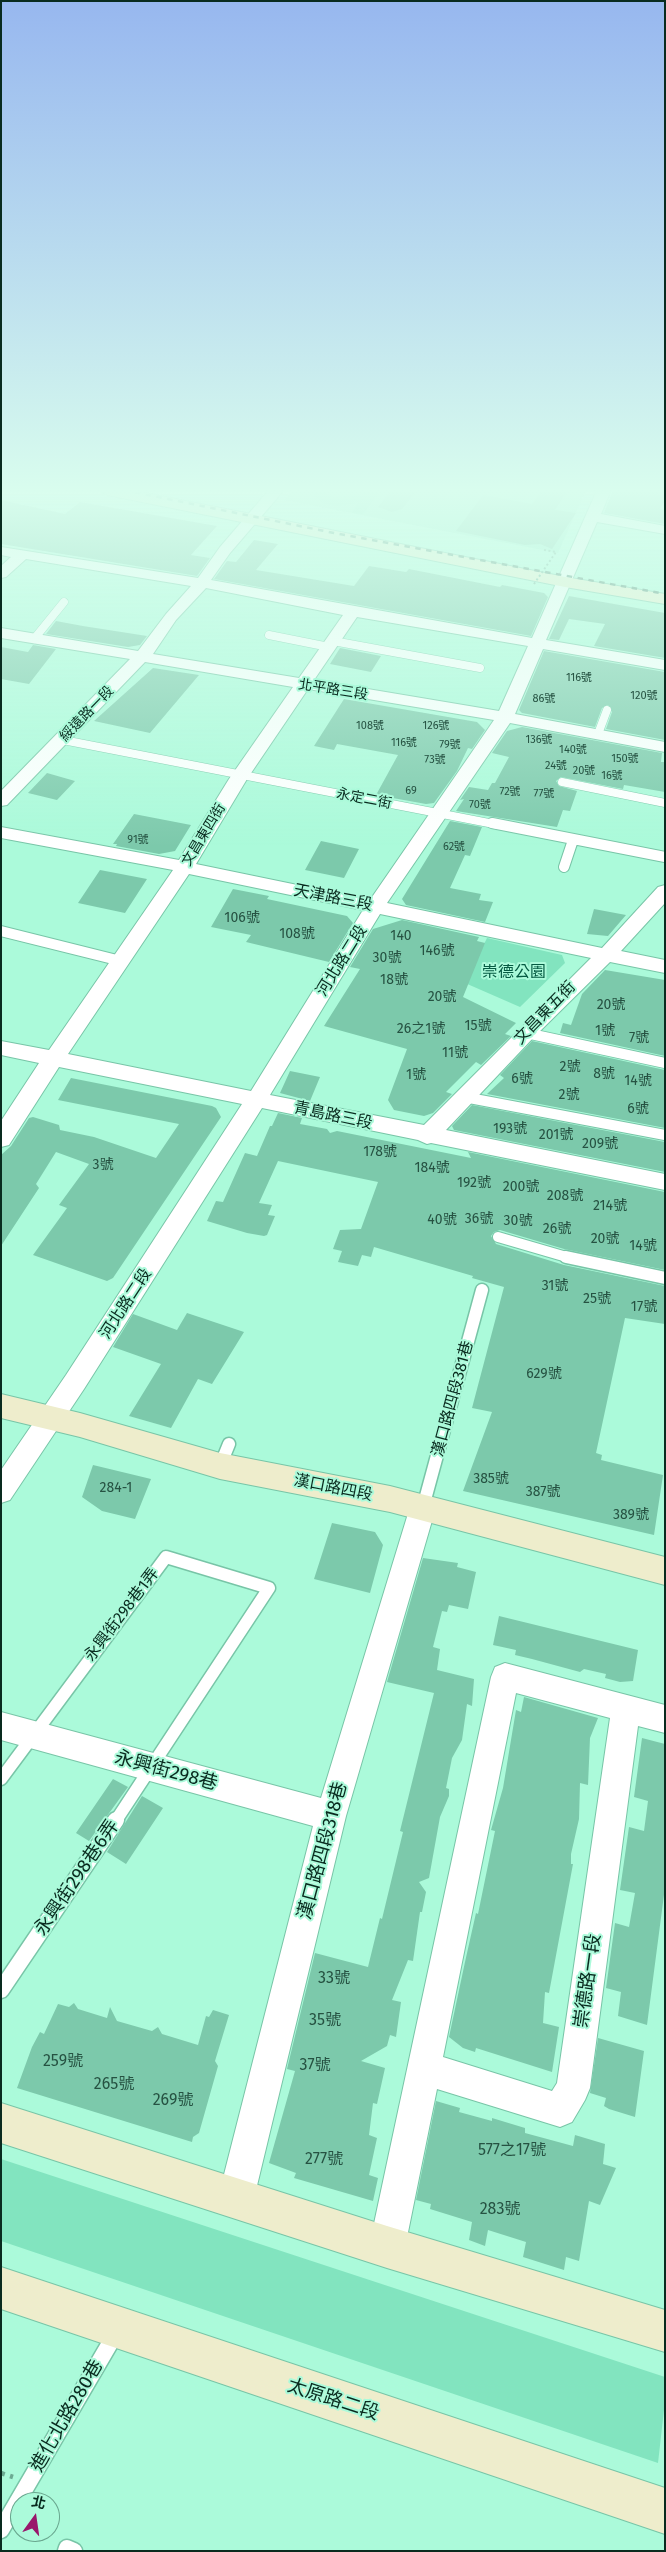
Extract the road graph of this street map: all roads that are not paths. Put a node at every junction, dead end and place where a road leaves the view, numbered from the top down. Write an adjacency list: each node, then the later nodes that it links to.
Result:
1 (58, 609): 8 (lane)
2 (178, 609): 11 (street, 綏遠路一段)
3 (338, 609): 5 (street)
4 (548, 609): 10 (street, 河北路二段)
5 (353, 612): 9 (street, 文昌東四街); 10 (street)
6 (1, 633): 8 (street, 北平路三段)
7 (270, 635): 9 (lane)
8 (34, 639): 11 (street, 北平路三段)
9 (331, 644): 13 (lane); 14 (street, 文昌東四街)
10 (537, 644): 12 (street); 16 (street, 河北路二段)
11 (142, 656): 14 (street, 北平路三段); 18 (street, 綏遠路一段)
12 (665, 665)
13 (480, 668)
14 (303, 685): 16 (street, 北平路三段); 20 (street, 文昌東四街)
15 (607, 710): 17 (lane)
16 (505, 717): 17 (street, 北平路三段); 24 (street, 河北路二段)
17 (598, 734): 19 (street, 北平路三段)
18 (63, 740): 20 (lane, 永定二街); 22 (street, 綏遠路一段)
19 (665, 747)
20 (241, 775): 24 (lane, 永定二街); 29 (street, 文昌東四街)
21 (562, 782): 23 (lane)
22 (1, 801)
23 (665, 803)
24 (437, 814): 26 (lane, 永定二街); 31 (street, 河北路二段)
25 (1, 832): 29 (street, 天津路三段)
26 (573, 840): 27 (lane, 永定二街); 28 (lane)
27 (665, 857)
28 (564, 867)
29 (184, 868): 31 (street, 天津路三段); 34 (street, 文昌東四街)
30 (665, 891): 33 (street, 文昌東五街)
31 (376, 907): 33 (street, 天津路三段); 41 (street, 河北路二段)
32 (1, 932): 34 (lane)
33 (604, 955): 35 (street, 天津路三段); 36 (street, 文昌東五街)
34 (121, 961): 38 (street, 文昌東四街)
35 (665, 967)
36 (526, 1032): 39 (lane); 40 (street, 文昌東五街)
37 (1, 1048): 38 (street, 青島路三段)
38 (54, 1058): 41 (street, 青島路三段); 44 (street, 文昌東四街)
39 (665, 1063)
40 (464, 1097): 42 (lane); 43 (street, 文昌東五街)
41 (256, 1100): 43 (street, 青島路三段); 50 (street, 河北路二段)
42 (665, 1135)
43 (427, 1136): 45 (street, 青島路三段)
44 (1, 1139)
45 (665, 1182)
46 (498, 1237): 47 (lane)
47 (665, 1278)
48 (482, 1290): 52 (lane, 漢口路四段381巷)
49 (1, 1406): 50 (main road, 漢口路四段)
50 (51, 1418): 51 (street, 河北路二段); 52 (main road, 漢口路四段)
51 (1, 1492)
52 (423, 1507): 53 (main road, 漢口路四段); 61 (street, 漢口路四段318巷)
53 (665, 1570)
54 (269, 1588): 58 (lane, 永興街298巷1弄); 59 (lane, 永興街298巷6弄)
55 (626, 1708): 56 (street); 63 (street); 63 (street, 崇德路一段)
56 (665, 1719)
57 (1, 1726): 58 (street, 永興街298巷)
58 (32, 1735): 59 (street, 永興街298巷); 60 (lane)
59 (152, 1767): 61 (street, 永興街298巷); 62 (lane, 永興街298巷6弄)
60 (1, 1778)
61 (331, 1816): 65 (street, 漢口路四段318巷)
62 (1, 1990)
63 (424, 2068): 66 (street)
64 (1, 2123): 65 (main road)
65 (236, 2198): 66 (main road)
66 (387, 2247): 69 (main road)
67 (1, 2288): 68 (main road, 太原路二段)
68 (118, 2329): 70 (main road, 太原路二段); 71 (lane, 進化北路280巷)
69 (665, 2331)
70 (665, 2511)
71 (1, 2530)

